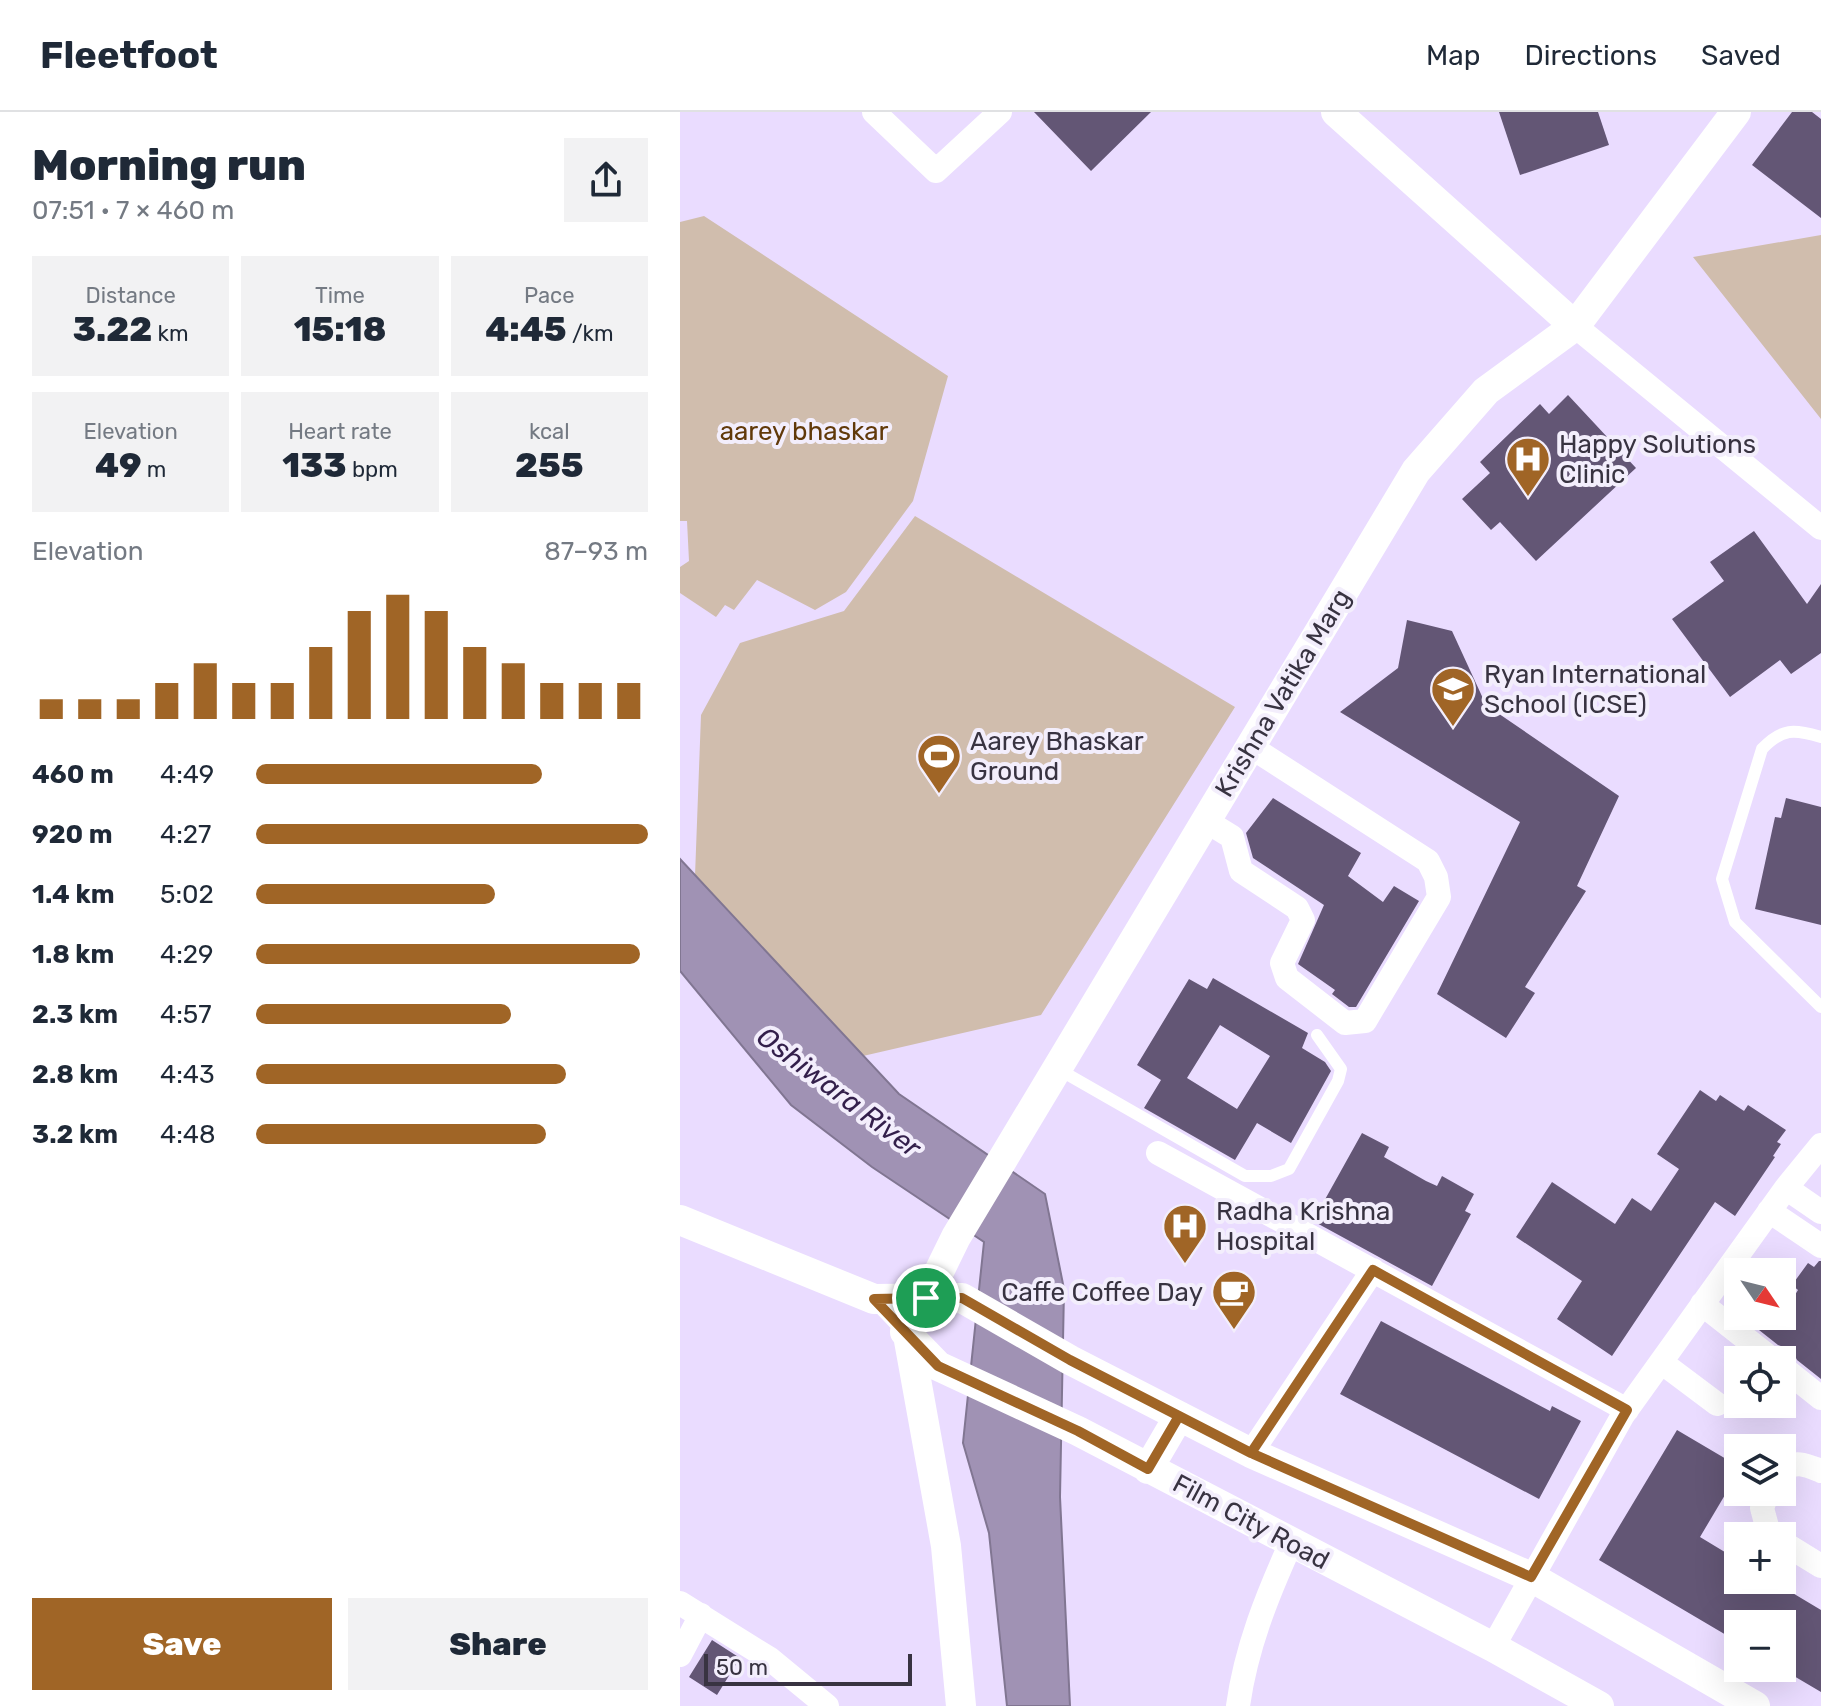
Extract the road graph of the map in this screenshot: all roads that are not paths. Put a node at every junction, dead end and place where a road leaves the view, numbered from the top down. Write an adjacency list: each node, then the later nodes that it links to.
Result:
1 (874, 112): 2 (street)
2 (1000, 112)
3 (1336, 112): 5 (street)
4 (1736, 112): 5 (street, Krishna Vatika Marg)
5 (1575, 326): 6 (street); 8 (street, Krishna Vatika Marg)
6 (1821, 528)
7 (1821, 737): 10 (lane)
8 (1251, 747): 9 (street, Krishna Vatika Marg); 9 (street)
9 (1206, 821): 12 (street, Krishna Vatika Marg)
10 (1821, 1007)
11 (1317, 1035): 12 (lane)
12 (1058, 1069): 21 (street, Krishna Vatika Marg)
13 (1821, 1145): 15 (street)
14 (1158, 1153): 20 (street)
15 (1786, 1188): 16 (street); 17 (street)
16 (1769, 1211): 19 (street); 23 (street)
17 (1821, 1212)
18 (680, 1220): 22 (street, Film City Road)
19 (1821, 1246)
20 (1373, 1270): 30 (street); 32 (street)
21 (926, 1298): 22 (street, Film City Road); 24 (street, Krishna Vatika Marg); 31 (street, Film City Road)
22 (874, 1299): 24 (street, Film City Road)
23 (1702, 1304): 25 (street); 26 (street)
24 (908, 1335): 34 (street, Film City Road); 44 (street)
25 (1755, 1346)
26 (1657, 1368): 29 (street); 30 (street)
27 (1796, 1378): 28 (street)
28 (1821, 1398)
29 (1714, 1409)
30 (1627, 1410): 39 (street)
31 (1179, 1416): 32 (street, Film City Road); 34 (street)
32 (1251, 1453): 39 (street, Film City Road)
33 (1796, 1464): 35 (street)
34 (1148, 1469): 36 (street, Film City Road)
35 (1821, 1471)
36 (1291, 1543): 41 (street, Film City Road); 45 (street)
37 (1796, 1551): 38 (street)
38 (1821, 1566)
39 (1531, 1577): 41 (street); 47 (street, Film City Road)
40 (691, 1609): 42 (street); 43 (street)
41 (1493, 1647): 46 (street, Film City Road)
42 (680, 1655)
43 (827, 1706)
44 (961, 1706)
45 (1238, 1706)
46 (1599, 1706)
47 (1755, 1706)

